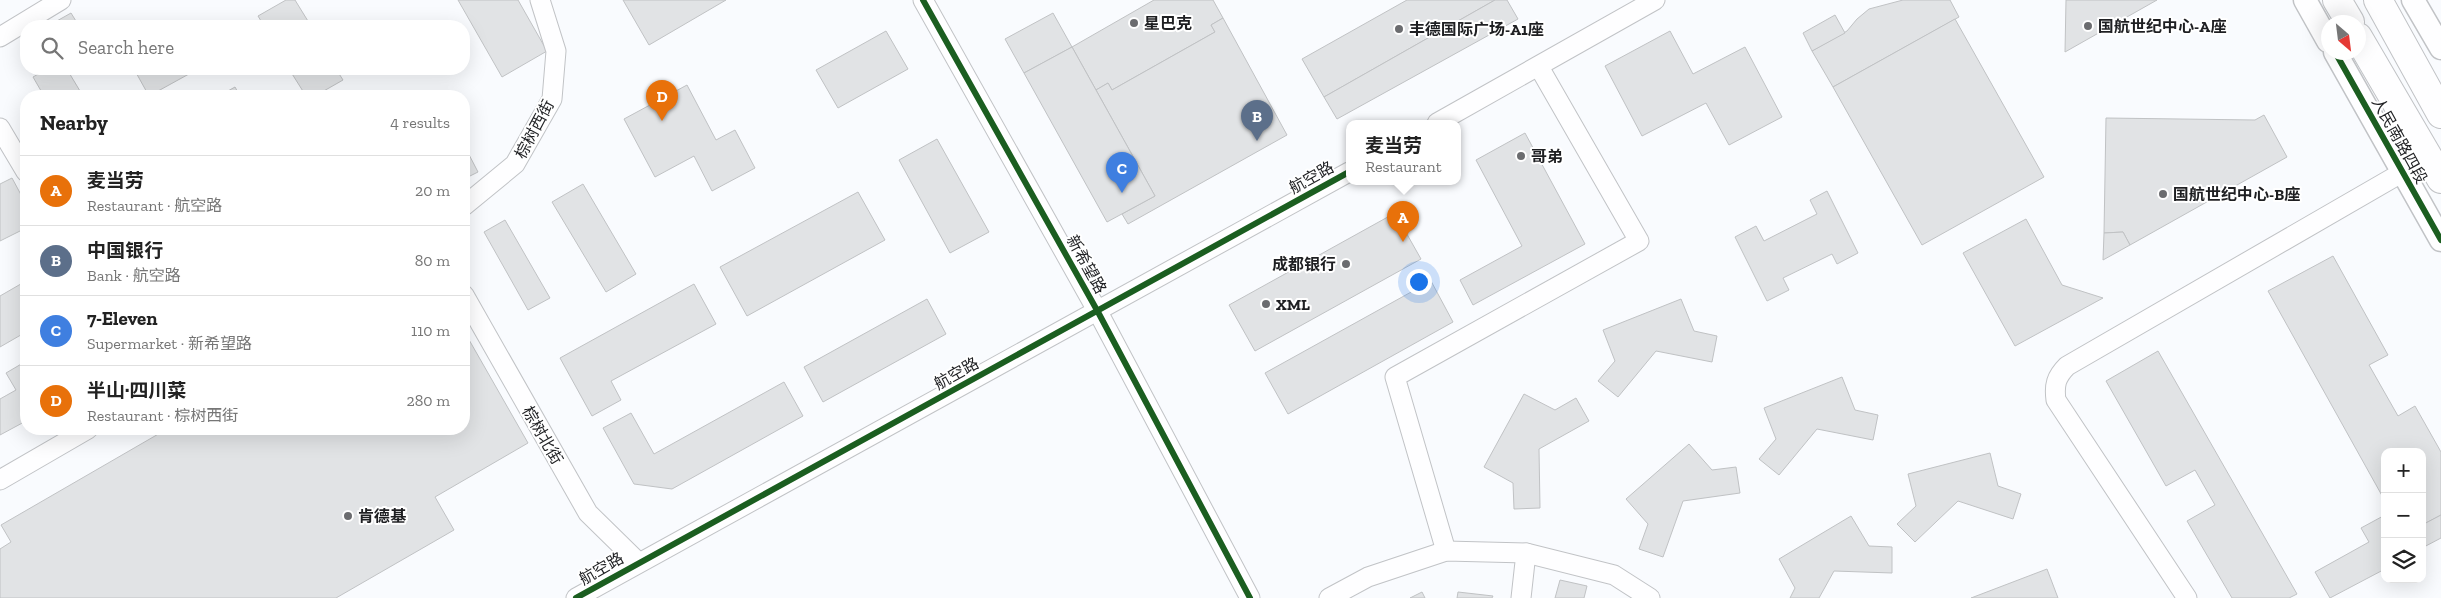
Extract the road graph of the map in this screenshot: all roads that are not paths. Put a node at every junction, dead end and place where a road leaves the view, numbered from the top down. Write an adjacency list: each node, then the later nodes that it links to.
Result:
1 (61, 0): 10 (street)
2 (540, 0): 25 (street, 棕树西街)
3 (923, 0): 28 (street, 新希望路)
4 (1655, 0): 17 (street)
5 (2305, 0): 12 (street)
6 (2337, 0): 9 (main road)
7 (2378, 0): 18 (main road)
8 (2413, 0): 14 (street)
9 (2346, 15)
10 (28, 20)
11 (20, 25): 13 (street)
12 (2321, 29)
13 (0, 37)
14 (2441, 48)
15 (2366, 50): 24 (main road, 人民南路四段)
16 (2339, 60): 22 (street, 人民南路四段)
17 (1539, 66): 19 (street); 31 (street)
18 (2441, 114)
19 (1442, 120)
20 (0, 128): 21 (street)
21 (20, 162)
22 (2402, 172): 26 (street, 人民南路四段); 39 (street)
23 (1346, 174): 28 (street, 航空路)
24 (2441, 179)
25 (470, 201)
26 (2441, 240)
27 (470, 306): 33 (street, 棕树北街)
28 (1098, 312): 33 (street, 航空路); 35 (street, 新希望路)
29 (78, 435): 30 (street)
30 (0, 480)
31 (1446, 551): 32 (street); 36 (street)
32 (1526, 553): 37 (street); 38 (street)
33 (638, 562): 34 (street, 航空路)
34 (576, 598)
35 (1250, 598)
36 (1328, 598)
37 (1521, 598)
38 (1650, 598)
39 (2187, 598)

